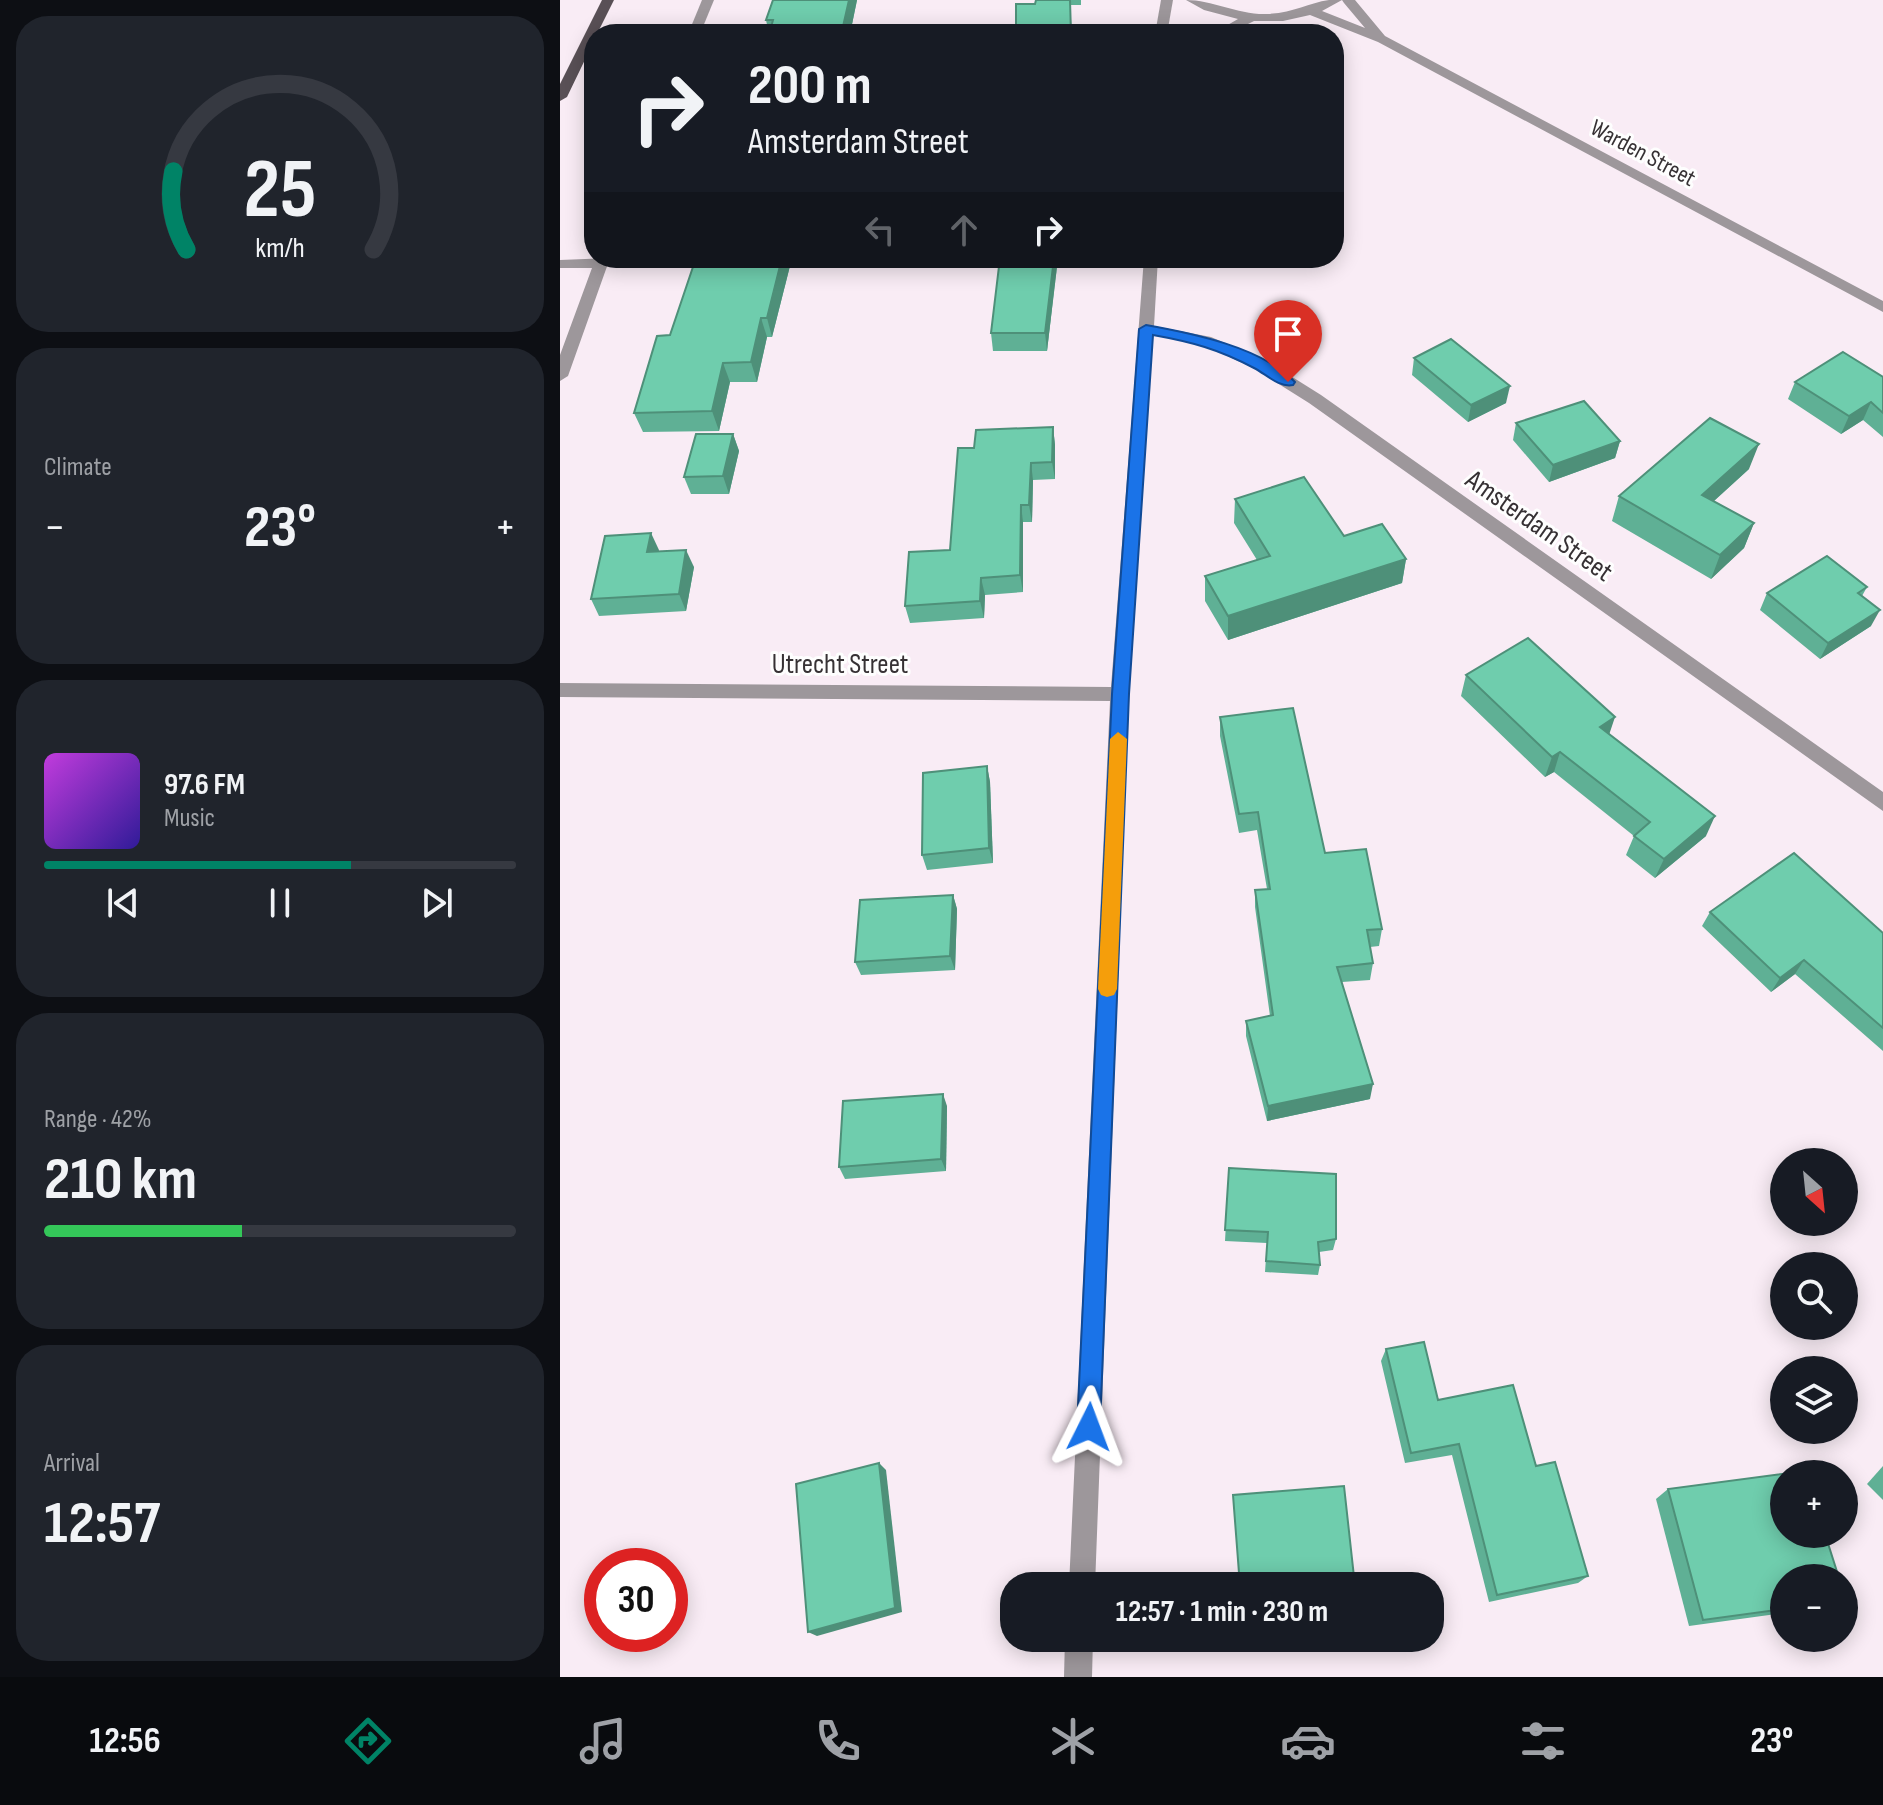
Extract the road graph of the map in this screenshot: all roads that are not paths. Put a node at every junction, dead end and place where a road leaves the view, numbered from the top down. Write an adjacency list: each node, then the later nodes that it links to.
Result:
1 (608, 0): 9 (main road)
2 (708, 0): 10 (street)
3 (1167, 0): 11 (street)
4 (1192, 0): 8 (street)
5 (1336, 0): 7 (street)
6 (1348, 0): 15 (street, Warden Street)
7 (1311, 11): 8 (street); 14 (street, Warden Street)
8 (1253, 17): 12 (street)
9 (596, 24)
10 (698, 24)
11 (1163, 24)
12 (1239, 24)
13 (1344, 24): 15 (street, Warden Street)
14 (1344, 24)
15 (1382, 39): 22 (street, Warden Street)
16 (584, 48): 17 (main road)
17 (560, 97)
18 (584, 262): 19 (street)
19 (560, 264)
20 (599, 268): 24 (street)
21 (1150, 268): 23 (street)
22 (1883, 307)
23 (1146, 329): 26 (street); 27 (street, Amsterdam Street)
24 (560, 376)
25 (560, 690): 26 (street, Utrecht Street)
26 (1120, 694): 28 (street)
27 (1883, 803)
28 (1083, 1572)
29 (1079, 1652): 30 (street)
30 (1078, 1677)

